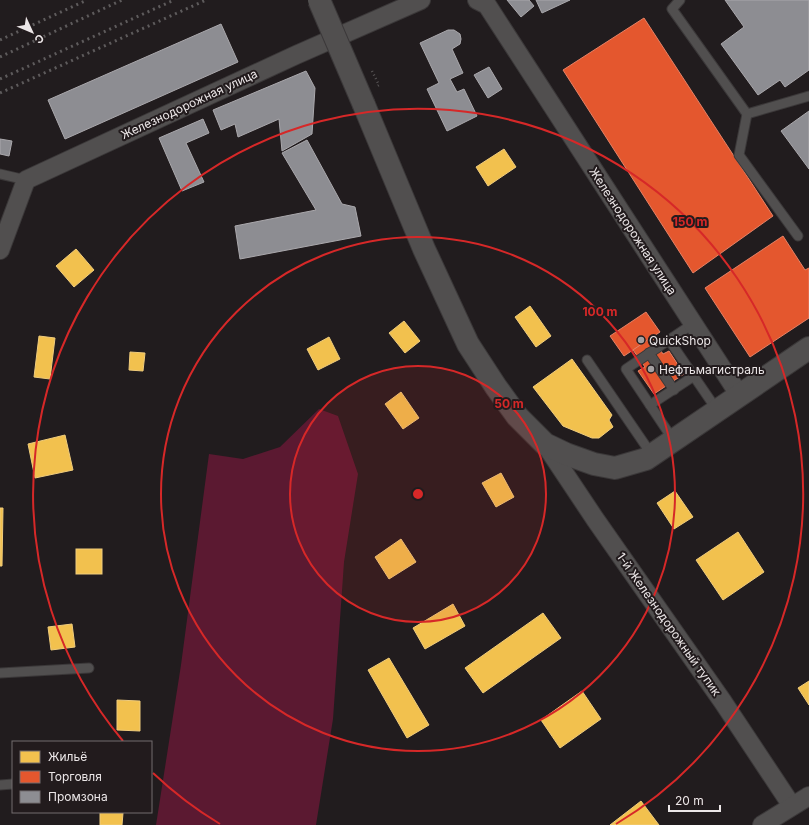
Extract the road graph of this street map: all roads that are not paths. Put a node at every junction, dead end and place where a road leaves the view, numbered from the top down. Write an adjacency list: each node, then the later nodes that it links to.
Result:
1 (318, 0): 22 (main road, bridge)
2 (421, 0): 8 (street, Железнодорожная улица)
3 (477, 0): 11 (street, Железнодорожная улица)
4 (680, 0): 6 (lane)
5 (809, 96): 6 (lane)
6 (748, 114): 9 (lane)
7 (0, 174): 8 (lane)
8 (26, 180): 10 (street)
9 (798, 236)
10 (0, 250)
11 (694, 323): 12 (lane); 18 (street, Железнодорожная улица)
12 (669, 340): 14 (lane); 16 (lane)
13 (809, 348): 18 (main road)
14 (649, 353): 17 (lane); 19 (lane)
15 (587, 360): 23 (lane)
16 (694, 376): 17 (lane); 20 (lane)
17 (674, 390): 19 (lane)
18 (740, 396): 20 (main road)
19 (650, 406): 21 (lane)
20 (718, 412): 21 (main road)
21 (674, 441): 23 (main road)
22 (545, 444): 23 (main road); 29 (street, 1-й Железнодорожный тупик)
23 (653, 456)
24 (89, 668): 25 (lane)
25 (0, 673)
26 (12, 784): 27 (lane)
27 (0, 785)
28 (809, 796): 29 (street)
29 (792, 806): 30 (street)
30 (762, 825)

